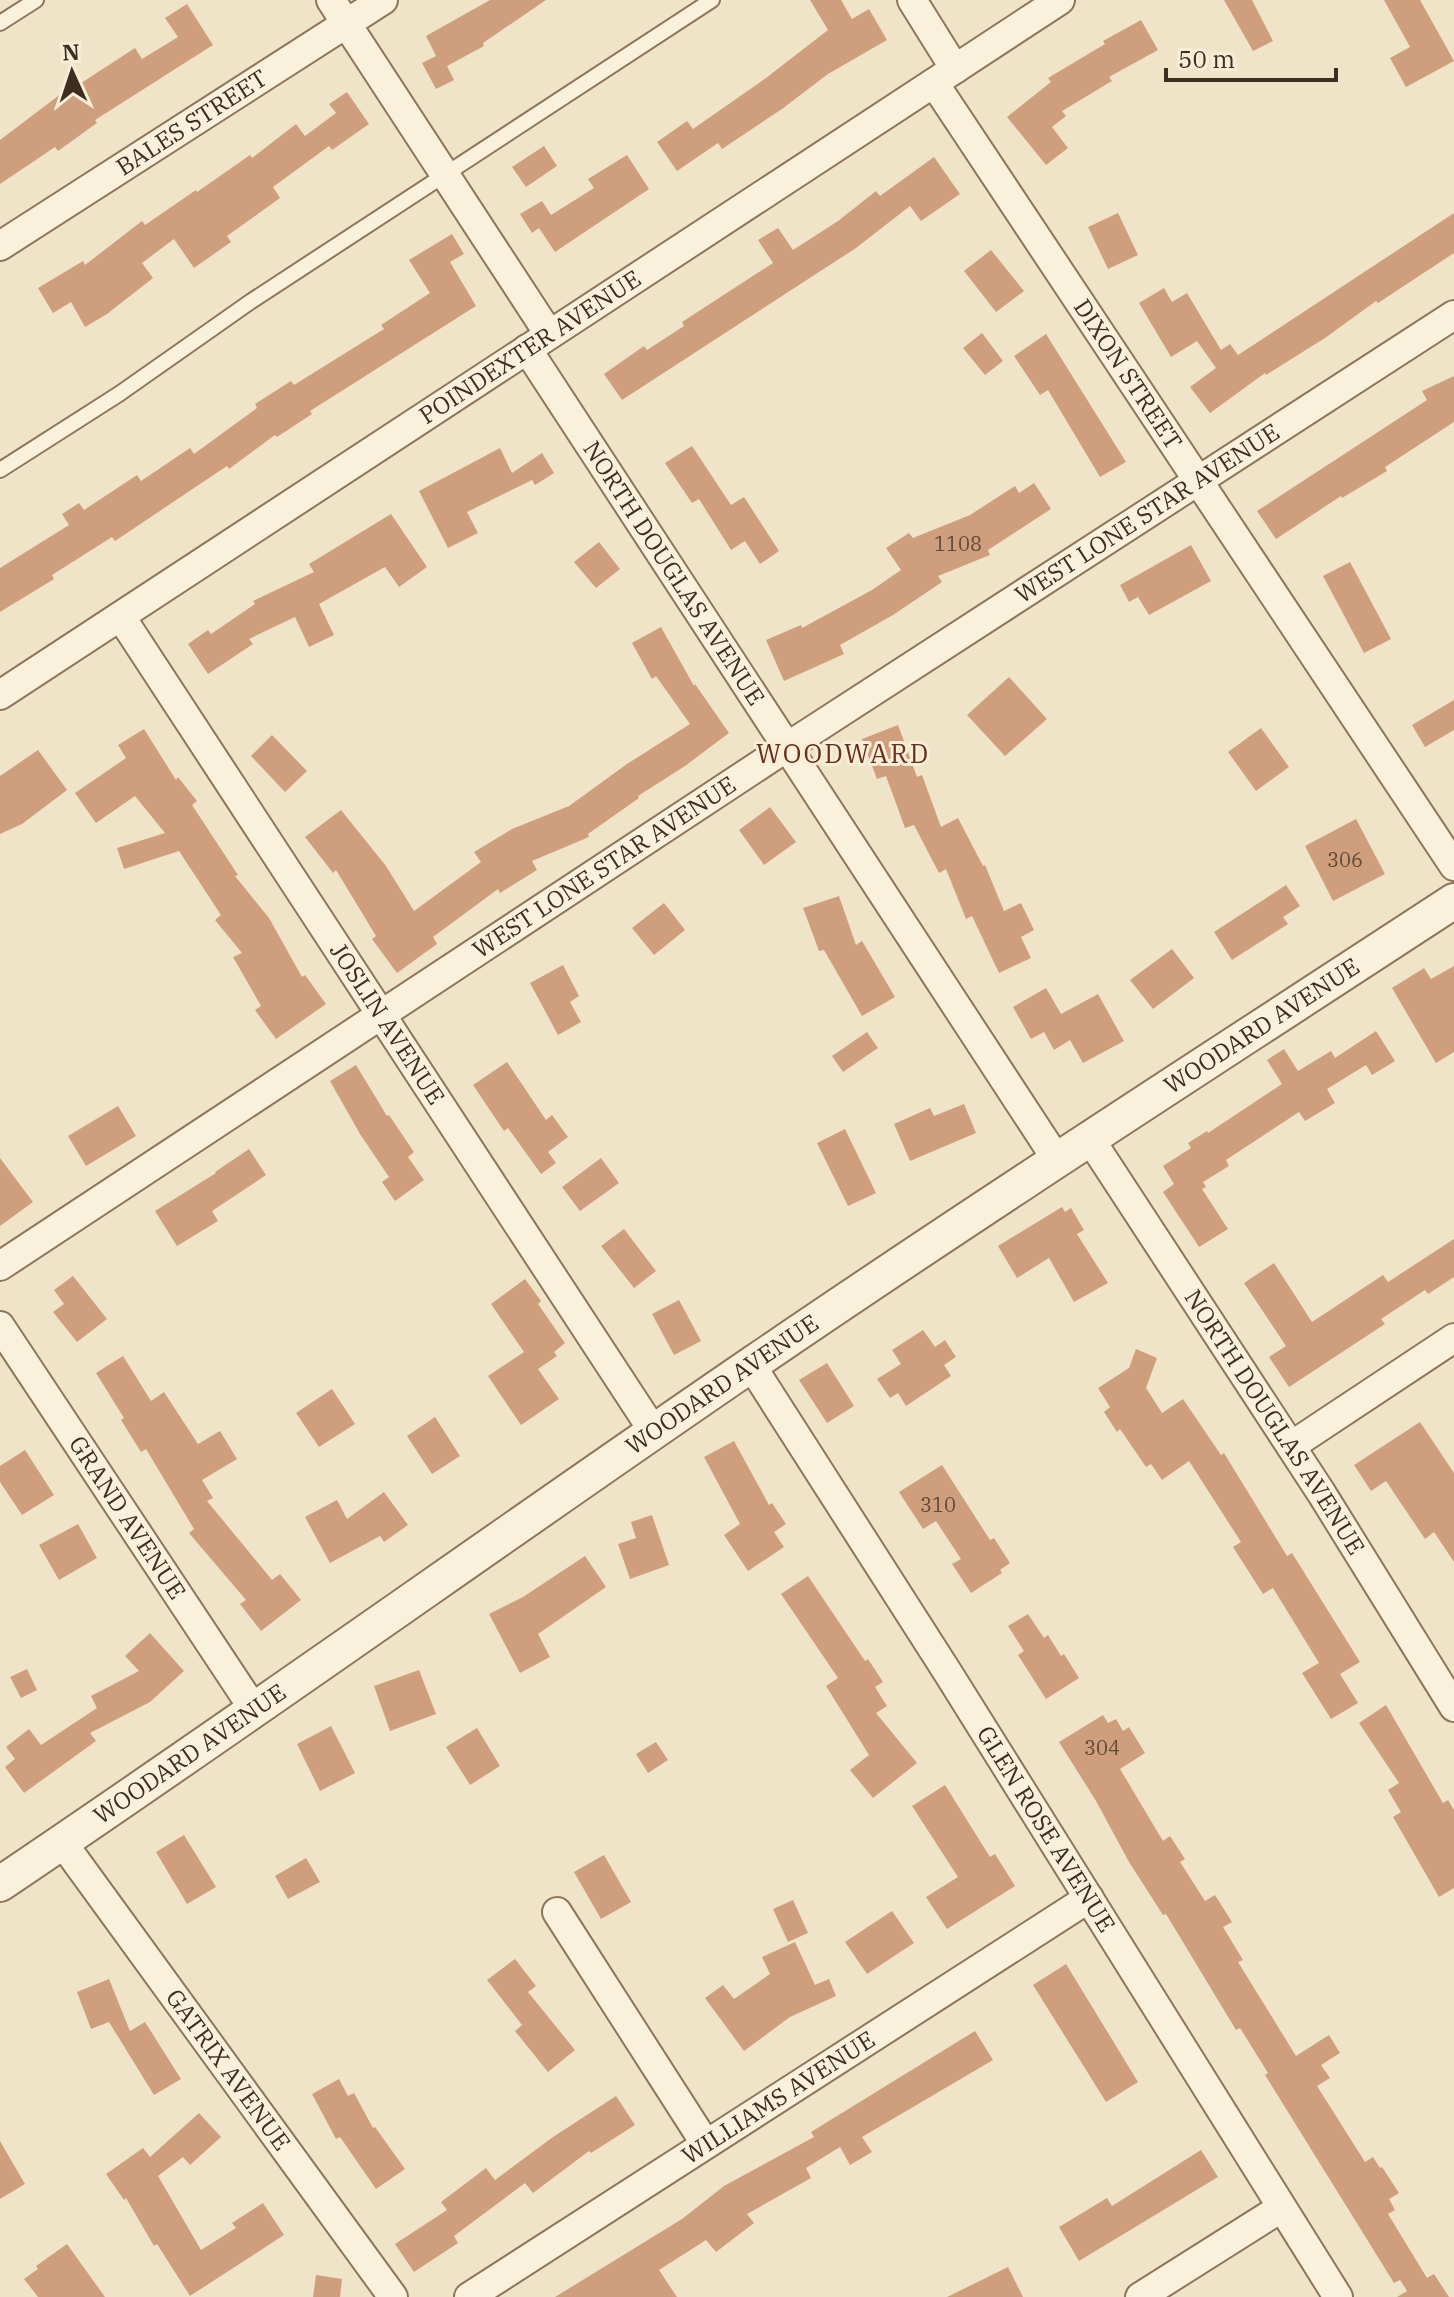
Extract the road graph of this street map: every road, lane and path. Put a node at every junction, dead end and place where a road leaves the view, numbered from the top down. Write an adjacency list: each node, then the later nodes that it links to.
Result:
1 (36, 0): 7 (lane)
2 (331, 0): 8 (street, NORTH DOUGLAS AVENUE)
3 (383, 0): 8 (street, BALES STREET)
4 (712, 0): 10 (lane)
5 (912, 0): 9 (street, DIXON STREET)
6 (1060, 0): 9 (street, POINDEXTER AVENUE)
7 (0, 23)
8 (347, 24): 10 (street, NORTH DOUGLAS AVENUE); 11 (street, BALES STREET)
9 (944, 76): 13 (street, POINDEXTER AVENUE); 15 (street, DIXON STREET)
10 (447, 175): 13 (street, NORTH DOUGLAS AVENUE); 14 (lane)
11 (0, 246)
12 (1454, 315): 15 (street, WEST LONE STAR AVENUE)
13 (538, 341): 16 (street, POINDEXTER AVENUE); 18 (street, NORTH DOUGLAS AVENUE)
14 (0, 470)
15 (1197, 479): 18 (street, WEST LONE STAR AVENUE); 19 (street, DIXON STREET)
16 (121, 617): 17 (street, POINDEXTER AVENUE); 21 (street, JOSLIN AVENUE)
17 (0, 695)
18 (787, 747): 21 (street, WEST LONE STAR AVENUE); 23 (street, NORTH DOUGLAS AVENUE)
19 (1454, 866)
20 (1454, 901): 22 (street, WOODARD AVENUE)
21 (379, 1015): 24 (street, WEST LONE STAR AVENUE); 28 (street, JOSLIN AVENUE)
22 (1090, 1139): 23 (street, WOODARD AVENUE); 29 (street, NORTH DOUGLAS AVENUE)
23 (1057, 1160): 27 (street, WOODARD AVENUE)
24 (0, 1266)
25 (0, 1326): 31 (street, GRAND AVENUE)
26 (1454, 1338): 29 (street)
27 (751, 1365): 28 (street, WOODARD AVENUE); 34 (street, GLEN ROSE AVENUE)
28 (654, 1432): 31 (street, WOODARD AVENUE)
29 (1291, 1446): 30 (street, NORTH DOUGLAS AVENUE)
30 (1454, 1707)
31 (255, 1711): 32 (street, WOODARD AVENUE)
32 (62, 1842): 33 (street, WOODARD AVENUE); 38 (street, GATRIX AVENUE)
33 (0, 1884)
34 (1089, 1898): 36 (street, WILLIAMS AVENUE); 37 (street, GLEN ROSE AVENUE)
35 (557, 1912): 36 (street)
36 (705, 2143): 39 (street, WILLIAMS AVENUE)
37 (1281, 2208): 40 (street); 41 (street, GLEN ROSE AVENUE)
38 (393, 2297)
39 (469, 2297)
40 (1140, 2297)
41 (1338, 2297)

